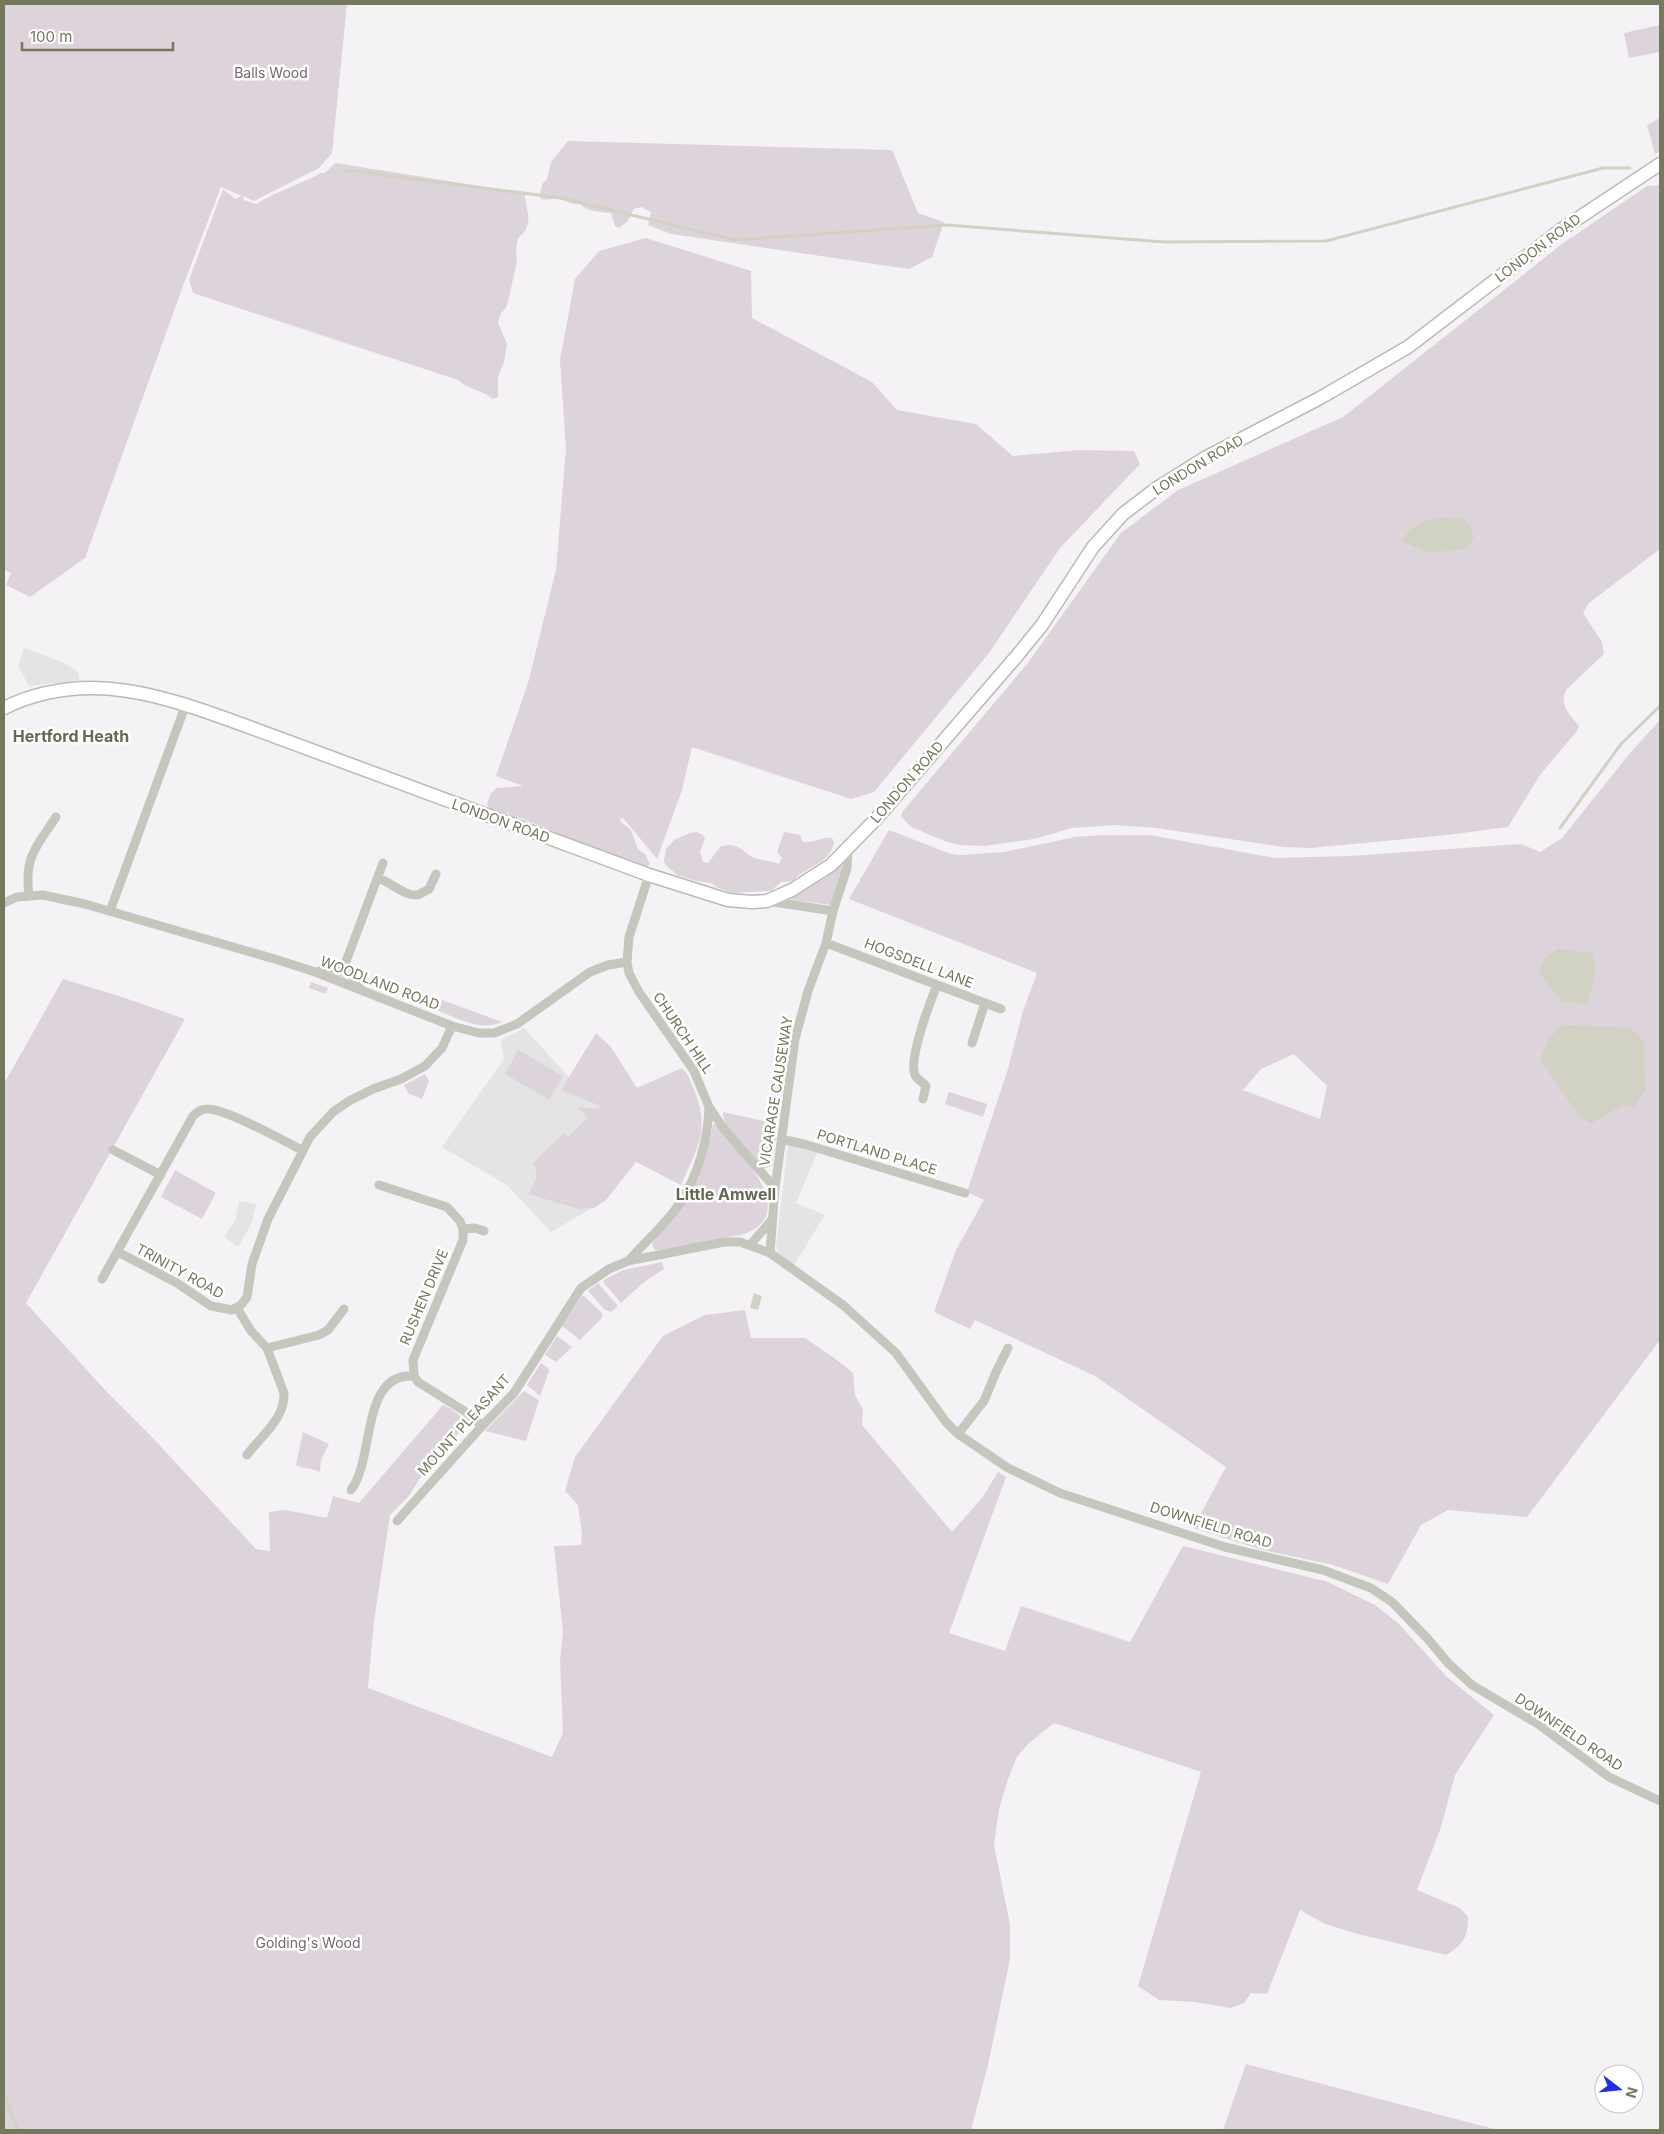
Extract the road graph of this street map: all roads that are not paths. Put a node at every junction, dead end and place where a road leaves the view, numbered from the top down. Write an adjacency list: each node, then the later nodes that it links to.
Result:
1 (1660, 164): 5 (main road, LONDON ROAD)
2 (186, 704): 3 (main road, LONDON ROAD); 8 (main road, LONDON ROAD); 13 (street)
3 (4, 708)
4 (56, 817): 10 (street)
5 (848, 849): 11 (main road, LONDON ROAD); 14 (street, VICARAGE CAUSEWAY)
6 (383, 863): 9 (street)
7 (436, 874): 9 (street)
8 (649, 875): 11 (main road, LONDON ROAD); 16 (street, CHURCH HILL)
9 (378, 878): 17 (street)
10 (29, 895): 12 (street); 13 (street, WOODLAND ROAD)
11 (766, 900): 14 (street)
12 (4, 903)
13 (110, 911): 18 (street, WOODLAND ROAD)
14 (833, 911): 15 (street, VICARAGE CAUSEWAY)
15 (826, 943): 19 (street, HOGSDELL LANE); 27 (street, VICARAGE CAUSEWAY)
16 (627, 962): 23 (street, WOODLAND ROAD); 26 (street, CHURCH HILL)
17 (345, 964): 18 (street); 20 (street)
18 (315, 972): 20 (street, WOODLAND ROAD)
19 (937, 985): 21 (street, HOGSDELL LANE); 25 (street)
20 (361, 990): 23 (street, WOODLAND ROAD)
21 (985, 1003): 22 (street, HOGSDELL LANE); 24 (street)
22 (1001, 1009)
23 (452, 1026): 29 (street, TRINITY ROAD)
24 (972, 1043)
25 (923, 1099)
26 (709, 1107): 32 (street, CHURCH HILL); 40 (street, MOUNT PLEASANT)
27 (781, 1139): 32 (street, VICARAGE CAUSEWAY); 33 (street, PORTLAND PLACE)
28 (114, 1150): 30 (street)
29 (302, 1150): 30 (street, TRINITY ROAD); 42 (street, TRINITY ROAD)
30 (161, 1175): 38 (street, TRINITY ROAD)
31 (379, 1185): 35 (street)
32 (775, 1188): 34 (street, VICARAGE CAUSEWAY)
33 (965, 1193)
34 (771, 1221): 37 (street); 39 (street, VICARAGE CAUSEWAY)
35 (463, 1228): 36 (street); 46 (street, RUSHEN DRIVE)
36 (484, 1231)
37 (750, 1245): 39 (street, MOUNT PLEASANT); 40 (street, MOUNT PLEASANT)
38 (118, 1252): 41 (street, TRINITY ROAD); 42 (street, TRINITY ROAD)
39 (770, 1254): 48 (street, DOWNFIELD ROAD)
40 (628, 1261): 47 (street, MOUNT PLEASANT)
41 (102, 1279)
42 (236, 1308): 44 (street)
43 (344, 1309): 44 (street)
44 (267, 1348): 49 (street)
45 (1008, 1348): 48 (street)
46 (414, 1376): 47 (street); 50 (street)
47 (482, 1426): 51 (street, MOUNT PLEASANT)
48 (958, 1434): 52 (street, DOWNFIELD ROAD)
49 (246, 1455)
50 (351, 1490)
51 (396, 1521)
52 (1660, 1801)

